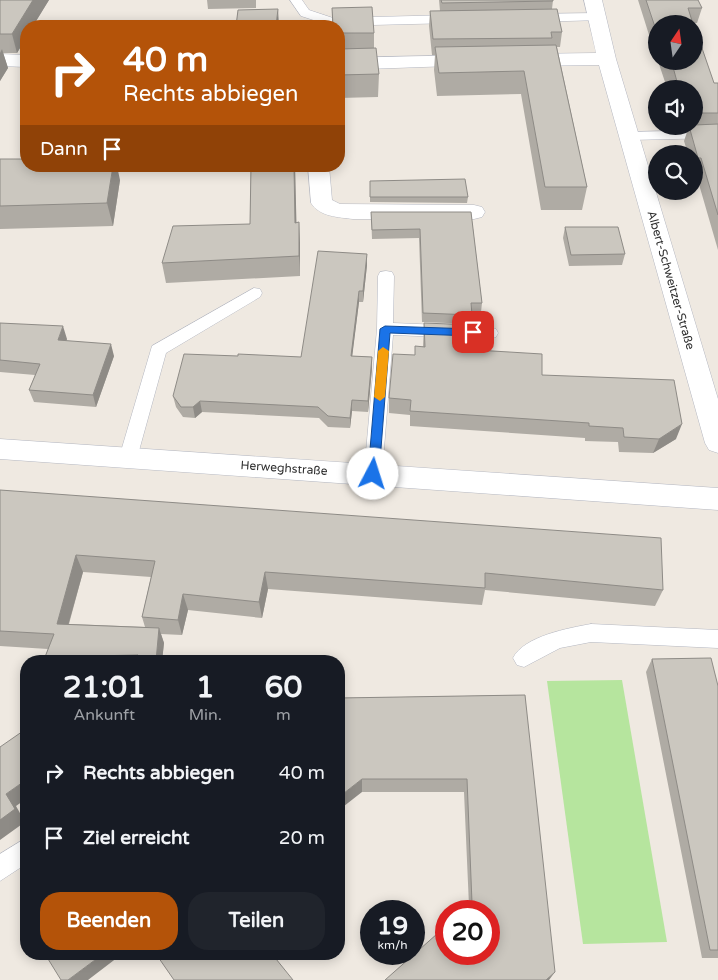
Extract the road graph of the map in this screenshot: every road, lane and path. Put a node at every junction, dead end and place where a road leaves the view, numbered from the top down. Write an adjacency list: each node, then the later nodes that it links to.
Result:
1 (296, 0): 5 (lane)
2 (595, 9): 3 (lane); 7 (street, Albert-Schweitzer-Straße)
3 (521, 18)
4 (463, 19): 6 (lane)
5 (326, 20)
6 (345, 22)
7 (607, 59): 10 (street); 12 (street, Albert-Schweitzer-Straße)
8 (0, 60): 9 (street)
9 (20, 61)
10 (345, 64)
11 (718, 134): 12 (lane)
12 (629, 136): 19 (street, Albert-Schweitzer-Straße)
13 (319, 172): 14 (street)
14 (474, 212)
15 (386, 276): 17 (lane)
16 (254, 293): 21 (lane)
17 (385, 329): 18 (lane); 22 (lane)
18 (490, 333)
19 (718, 443)
20 (0, 448): 21 (street, Herweghstraße)
21 (128, 458): 22 (street, Herweghstraße)
22 (373, 474): 23 (street, Herweghstraße)
23 (718, 499)
24 (718, 639): 25 (lane)
25 (524, 658)
26 (20, 854): 27 (lane)
27 (0, 869)

